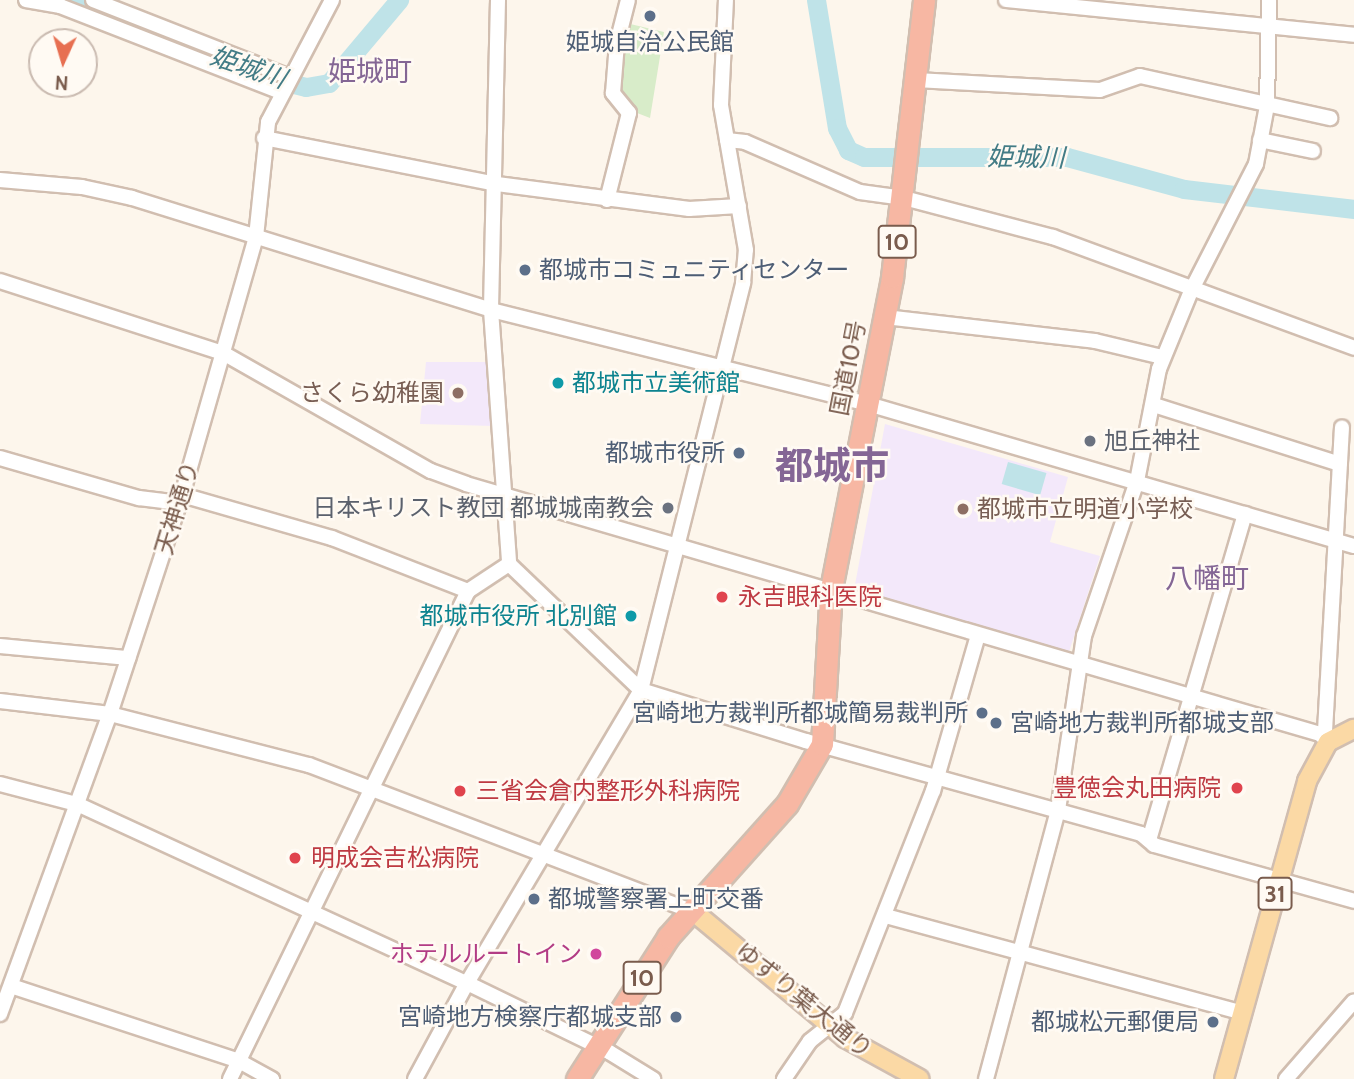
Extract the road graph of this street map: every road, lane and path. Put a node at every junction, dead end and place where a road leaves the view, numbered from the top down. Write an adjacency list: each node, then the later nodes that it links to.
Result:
1 (26, 0): 13 (street)
2 (93, 0): 13 (street)
3 (332, 0): 13 (street, 天神通り)
4 (498, 0): 21 (street)
5 (628, 0): 23 (street)
6 (726, 0): 17 (street)
7 (924, 0): 12 (highway, 国道10号 / 10)
8 (1006, 0): 10 (street)
9 (1269, 0): 10 (street)
10 (1268, 27): 11 (street); 14 (street)
11 (1354, 35)
12 (916, 80): 14 (street); 22 (highway, 国道10号 / 10)
13 (284, 86): 16 (street, 天神通り)
14 (1267, 106): 15 (street); 18 (street)
15 (1331, 118)
16 (264, 138): 21 (street); 25 (street, 天神通り)
17 (727, 140): 22 (street); 24 (street)
18 (1260, 140): 19 (street); 27 (street)
19 (1313, 151)
20 (0, 180): 25 (street)
21 (497, 184): 23 (street); 28 (street)
22 (904, 198): 27 (street); 29 (highway, 国道10号 / 10)
23 (607, 200): 24 (street)
24 (738, 206): 33 (street)
25 (256, 237): 28 (street); 31 (street, 天神通り)
26 (0, 281): 31 (street)
27 (1191, 291): 30 (street); 32 (street)
28 (491, 310): 33 (street); 40 (street)
29 (885, 317): 32 (street); 34 (highway, 国道10号 / 10)
30 (1354, 348)
31 (223, 353): 40 (street); 41 (street, 天神通り)
32 (1163, 357): 35 (street)
33 (723, 365): 34 (street); 44 (street)
34 (868, 404): 39 (street); 47 (highway, 国道10号 / 10)
35 (1154, 405): 38 (street); 39 (street)
36 (1342, 426): 38 (street)
37 (0, 458): 41 (street)
38 (1340, 464): 43 (street)
39 (1137, 481): 42 (street); 52 (street)
40 (508, 497): 44 (street); 46 (street)
41 (181, 499): 48 (street); 51 (street, 天神通り)
42 (1245, 514): 43 (street); 54 (street)
43 (1336, 541): 45 (street); 58 (street)
44 (678, 546): 47 (street); 53 (street)
45 (1354, 546)
46 (509, 564): 48 (street); 53 (street)
47 (831, 589): 49 (street); 59 (highway, 国道10号 / 10)
48 (468, 591): 62 (street)
49 (978, 635): 52 (street); 60 (street)
50 (0, 646): 51 (street)
51 (128, 658): 56 (street, 天神通り)
52 (1081, 668): 54 (street); 64 (street)
53 (642, 690): 59 (street); 66 (street)
54 (1192, 698): 58 (street); 65 (street)
55 (0, 701): 56 (street)
56 (110, 714): 62 (street); 63 (street, 天神通り)
57 (1351, 733): 58 (main road)
58 (1328, 742): 67 (main road, 31)
59 (822, 744): 60 (street); 70 (highway, 国道10号 / 10)
60 (938, 776): 64 (street); 71 (street)
61 (0, 784): 63 (street)
62 (370, 787): 66 (street); 69 (street)
63 (77, 804): 69 (street); 74 (street, 天神通り)
64 (1058, 810): 65 (street); 72 (street)
65 (1149, 840): 67 (street)
66 (547, 852): 70 (street); 73 (street)
67 (1278, 881): 68 (street); 76 (main road, 31)
68 (1354, 901)
69 (314, 912): 73 (street); 80 (street)
70 (694, 912): 78 (main road, ゆずり葉大通り); 79 (highway, 国道10号 / 10)
71 (886, 916): 72 (street); 78 (street)
72 (1020, 952): 76 (street); 90 (street)
73 (467, 983): 79 (street); 84 (street)
74 (5, 995): 77 (street, 天神通り); 80 (street)
75 (1354, 1001): 92 (street)
76 (1242, 1013): 91 (main road, 31)
77 (0, 1014)
78 (829, 1026): 81 (main road, ゆずり葉大通り); 88 (street)
79 (603, 1050): 85 (highway, 国道10号 / 10); 86 (highway, 国道10号 / 10); 87 (street)
80 (239, 1061): 82 (street); 83 (street)
81 (890, 1073): 89 (main road, ゆずり葉大通り)
82 (230, 1079)
83 (272, 1079)
84 (415, 1079)
85 (577, 1079)
86 (593, 1079)
87 (653, 1079)
88 (784, 1079)
89 (920, 1079)
90 (986, 1079)
91 (1224, 1079)
92 (1286, 1079)

